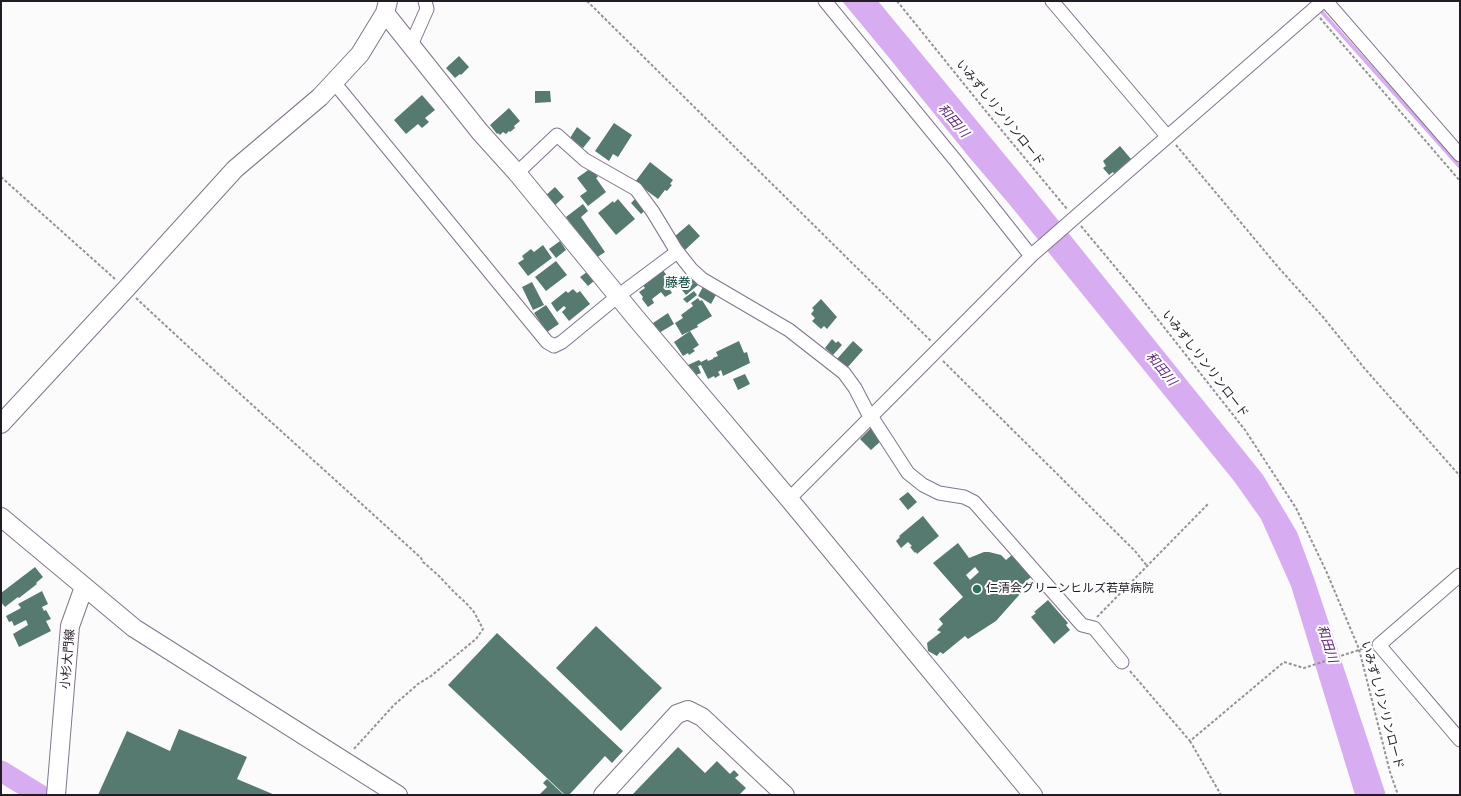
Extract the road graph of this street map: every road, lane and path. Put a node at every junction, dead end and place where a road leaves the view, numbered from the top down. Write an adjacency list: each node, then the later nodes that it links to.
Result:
1 (425, 1): 10 (street)
2 (586, 1): 22 (path)
3 (825, 1): 19 (street)
4 (897, 1): 17 (path, いみずしリンリンロード)
5 (1052, 1): 12 (street)
6 (1323, 1): 9 (street)
7 (1326, 1): 13 (street)
8 (387, 7): 10 (street); 20 (street)
9 (1313, 11): 12 (street); 16 (path)
10 (410, 45): 14 (street)
11 (336, 86): 21 (street)
12 (1167, 136): 17 (street); 25 (path)
13 (1460, 155)
14 (517, 173): 18 (street); 21 (street)
15 (1, 177): 20 (path)
16 (1460, 181)
17 (1070, 221): 19 (street); 33 (path, いみずしリンリンロード)
18 (677, 252): 21 (street); 23 (street)
19 (1032, 255): 22 (street)
20 (126, 289): 24 (street); 37 (path)
21 (618, 296): 26 (street)
22 (936, 351): 23 (street); 29 (path)
23 (871, 417): 26 (street); 32 (street)
24 (1, 424)
25 (1460, 476)
26 (789, 499): 38 (street)
27 (1209, 503): 29 (path)
28 (1, 516): 31 (street)
29 (1147, 566): 32 (path)
30 (1460, 574): 35 (street)
31 (84, 587): 37 (street); 39 (street, 小杉大門線)
32 (1088, 626): 34 (street)
33 (1359, 649): 36 (path); 44 (path, いみずしリンリンロード)
34 (1122, 662): 36 (path)
35 (1460, 740)
36 (1190, 741): 43 (path)
37 (344, 761): 40 (street)
38 (1022, 791)
39 (56, 794)
40 (398, 795)
41 (603, 795): 42 (street)
42 (785, 795)
43 (1221, 795)
44 (1398, 795)

